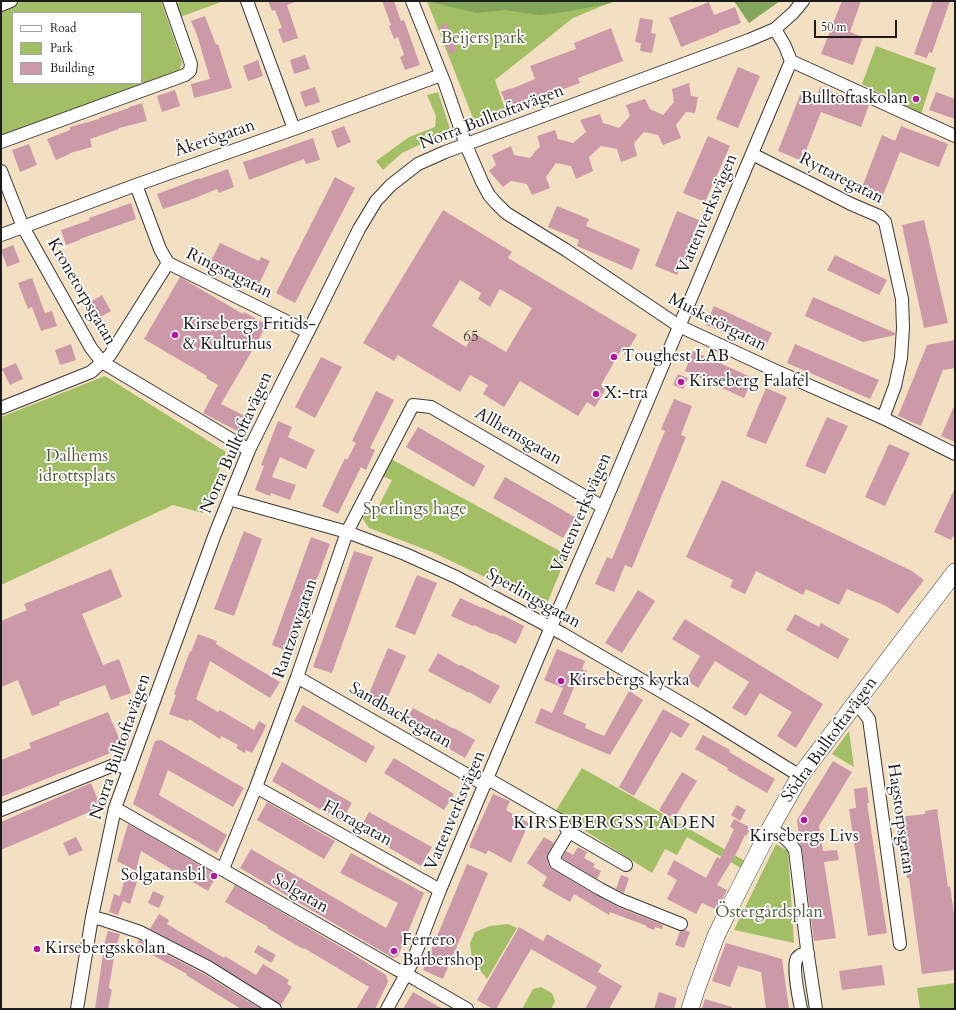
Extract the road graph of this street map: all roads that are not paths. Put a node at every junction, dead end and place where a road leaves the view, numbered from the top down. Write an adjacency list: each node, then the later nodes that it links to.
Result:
1 (11, 1): 6 (street)
2 (169, 1): 12 (street)
3 (246, 1): 10 (street)
4 (412, 1): 9 (street, Musketörgatan)
5 (803, 1): 7 (street, Norra Bulltoftavägen)
6 (1, 5)
7 (775, 28): 8 (street); 13 (street, Norra Bulltoftavägen)
8 (791, 60): 11 (street); 14 (street, Vattenverksvägen)
9 (441, 76): 10 (street, Åkerögatan); 13 (street, Musketörgatan)
10 (294, 129): 16 (street, Åkerögatan)
11 (955, 136)
12 (1, 142)
13 (466, 145): 20 (street, Musketörgatan); 21 (street, Norra Bulltoftavägen)
14 (752, 154): 20 (street, Vattenverksvägen); 25 (street, Ryttaregatan)
15 (1, 171): 17 (street, Kronetorpsgatan)
16 (136, 185): 17 (street, Åkerögatan); 19 (street, Ringstagatan)
17 (23, 227): 18 (street, Åkerögatan); 22 (street, Kronetorpsgatan)
18 (1, 235)
19 (168, 263): 21 (street, Ringstagatan); 22 (street)
20 (679, 326): 25 (street, Musketörgatan); 29 (street, Vattenverksvägen)
21 (308, 332): 26 (street, Norra Bulltoftavägen)
22 (102, 362): 24 (street); 26 (street, Kronetorpsgatan)
23 (413, 405): 29 (street, Allhemsgatan); 30 (street, Rantzowgatan)
24 (1, 408)
25 (883, 418): 27 (street, Musketörgatan)
26 (249, 450): 28 (street, Norra Bulltoftavägen)
27 (955, 454)
28 (229, 499): 30 (street, Sperlingsgatan); 35 (street, Norra Bulltoftavägen)
29 (603, 507): 32 (street, Vattenverksvägen)
30 (347, 532): 32 (street, Sperlingsgatan); 33 (street, Rantzowgatan)
31 (955, 572): 34 (street, Södra Bulltoftavägen)
32 (551, 627): 36 (street, Sperlingsgatan); 37 (street, Vattenverksvägen)
33 (297, 677): 37 (street, Sandbackegatan); 38 (street, Rantzowgatan)
34 (855, 704): 36 (street, Södra Bulltoftavägen); 48 (street, Hagstorpsgatan)
35 (130, 768): 39 (street, Norra Bulltoftavägen); 40 (street)
36 (800, 776): 41 (street, Södra Bulltoftavägen)
37 (487, 782): 42 (street, Sandbackegatan); 45 (street, Vattenverksvägen)
38 (256, 787): 44 (street, Rantzowgatan); 45 (street, Floragatan)
39 (115, 808): 44 (street, Solgatan); 46 (street, Norra Bulltoftavägen)
40 (1, 810)
41 (770, 829): 49 (street); 55 (street, Södra Bulltoftavägen)
42 (569, 832): 43 (street, Sandbackegatan); 47 (street)
43 (626, 865)
44 (222, 869): 50 (street, Solgatan)
45 (440, 890): 50 (street, Vattenverksvägen)
46 (92, 918): 51 (street, Norra Bulltoftavägen); 52 (street)
47 (681, 924)
48 (900, 944)
49 (808, 953): 56 (street); 57 (street)
50 (405, 975): 53 (street, Vattenverksvägen); 54 (street, Solgatan)
51 (77, 1009)
52 (275, 1009)
53 (387, 1009)
54 (467, 1009)
55 (690, 1009)
56 (801, 1009)
57 (816, 1009)

